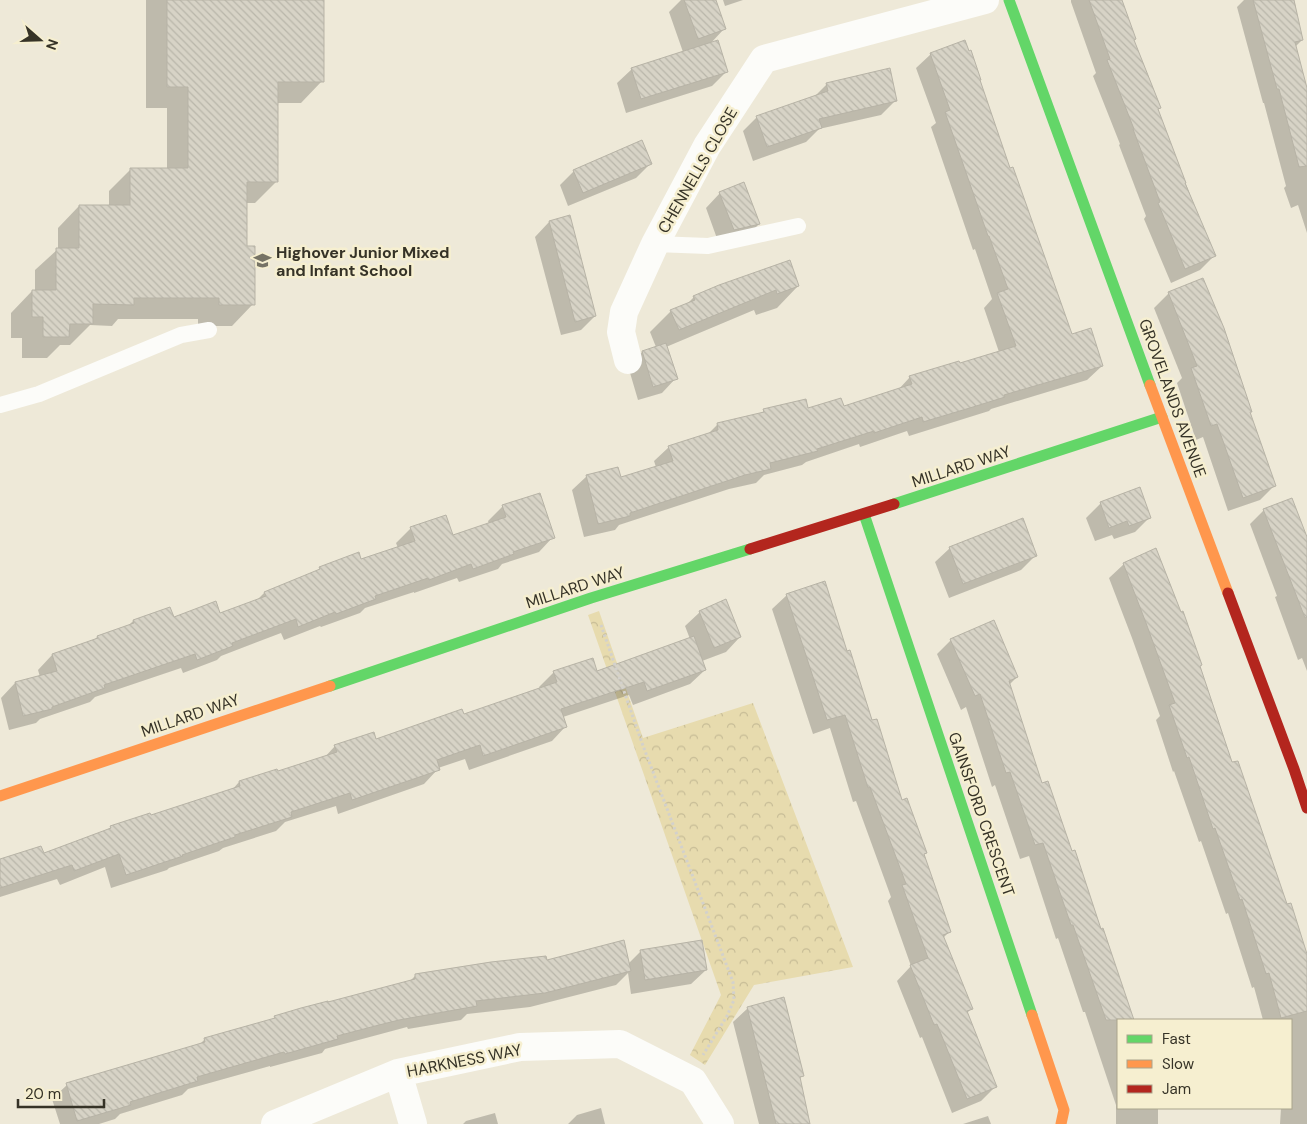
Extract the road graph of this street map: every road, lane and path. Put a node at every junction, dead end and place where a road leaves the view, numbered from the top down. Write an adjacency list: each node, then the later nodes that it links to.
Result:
1 (985, 0): 4 (street, CHENNELLS CLOSE)
2 (1009, 0): 8 (street, GROVELANDS AVENUE)
3 (798, 226): 4 (lane)
4 (655, 244): 6 (street, CHENNELLS CLOSE)
5 (209, 330): 7 (lane)
6 (628, 360)
7 (0, 405)
8 (1162, 416): 9 (street, MILLARD WAY); 12 (street, GROVELANDS AVENUE)
9 (864, 514): 10 (street, MILLARD WAY); 18 (street, GAINSFORD CRESCENT)
10 (591, 598): 11 (street, MILLARD WAY); 14 (path)
11 (0, 796)
12 (1307, 808)
13 (398, 1073): 14 (street, HARKNESS WAY); 15 (street, HARKNESS WAY); 16 (street)
14 (689, 1079): 17 (street, HARKNESS WAY)
15 (275, 1124)
16 (413, 1124)
17 (720, 1124)
18 (1061, 1124)

